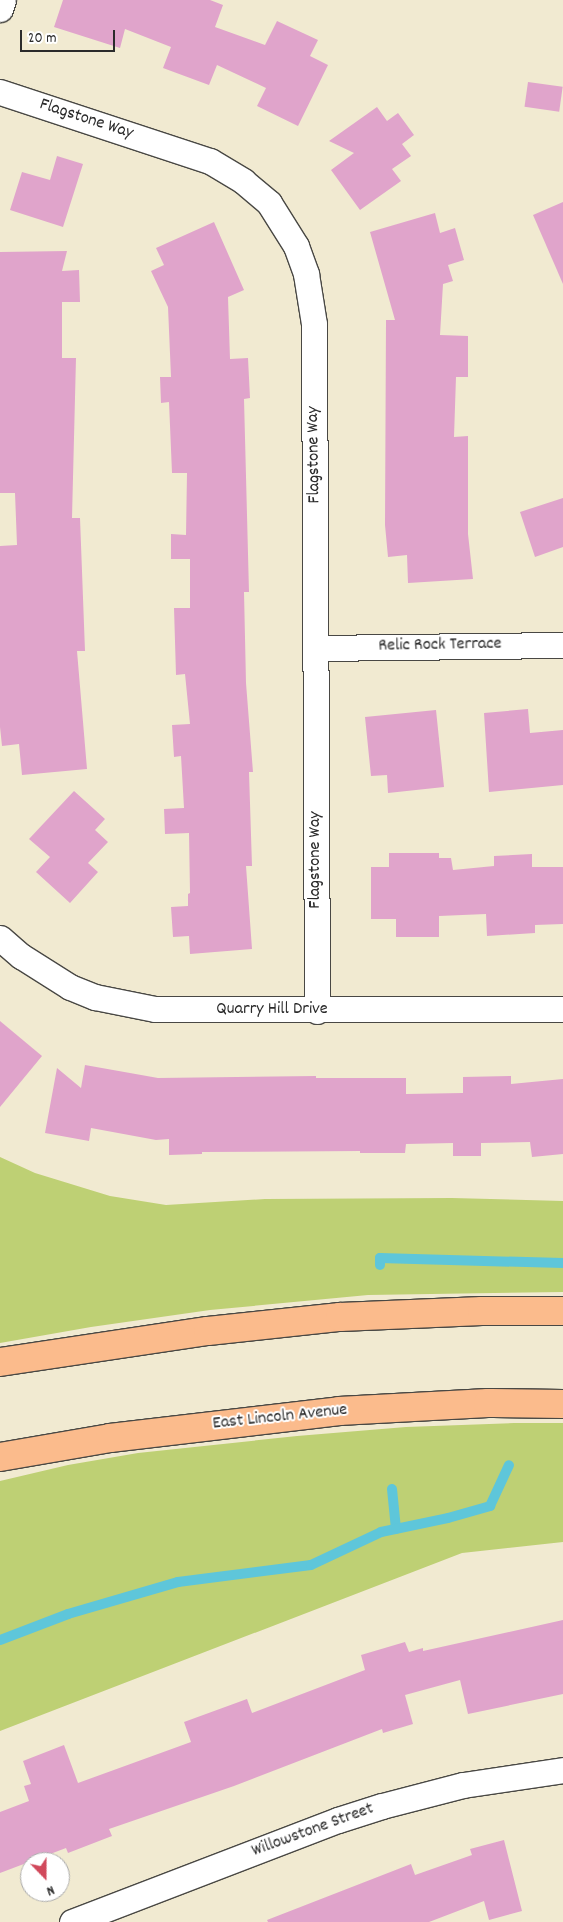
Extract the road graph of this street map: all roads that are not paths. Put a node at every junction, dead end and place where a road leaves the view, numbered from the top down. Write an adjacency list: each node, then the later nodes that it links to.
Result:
1 (3, 0): 2 (street)
2 (0, 9)
3 (0, 92): 5 (street, Flagstone Way)
4 (563, 645): 5 (street, Relic Rock Terrace)
5 (316, 648): 8 (street, Flagstone Way)
6 (0, 938): 8 (street, Quarry Hill Drive)
7 (563, 1009): 8 (street, Quarry Hill Drive)
8 (316, 1011)
9 (563, 1311): 10 (main road)
10 (0, 1362)
11 (563, 1404): 12 (main road, East Lincoln Avenue)
12 (0, 1457)
13 (563, 1770): 14 (street, Willowstone Street)
14 (72, 1922)

